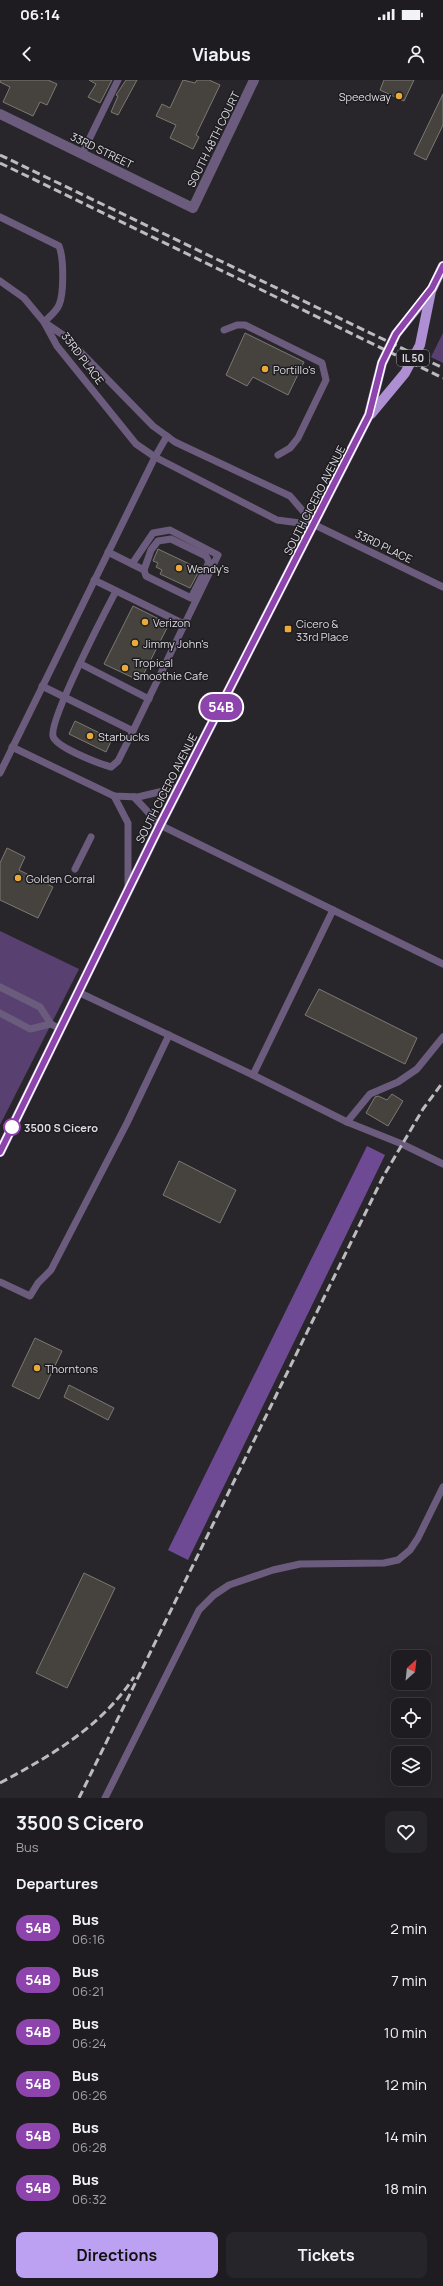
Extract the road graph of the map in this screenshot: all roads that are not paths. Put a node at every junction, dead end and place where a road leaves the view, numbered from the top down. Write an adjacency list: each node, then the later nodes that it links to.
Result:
1 (118, 80): 4 (lane)
2 (254, 80): 5 (street, SOUTH 48TH COURT)
3 (0, 114): 4 (street, 33RD STREET)
4 (82, 154): 5 (street, 33RD STREET)
5 (193, 208)
6 (0, 217): 10 (lane)
7 (443, 266): 9 (main road, SOUTH CICERO AVENUE / IL 50)
8 (0, 282): 10 (lane)
9 (432, 288): 12 (main road, SOUTH CICERO AVENUE / IL 50); 12 (main road, SOUTH CICERO AVENUE / IL 50)
10 (44, 322): 13 (lane, 33RD PLACE); 15 (lane, 33RD PLACE)
11 (224, 330): 14 (lane)
12 (369, 415): 16 (main road, SOUTH CICERO AVENUE / IL 50)
13 (167, 436): 15 (lane); 16 (lane, 33RD PLACE)
14 (278, 455)
15 (155, 457): 16 (lane, 33RD PLACE); 17 (lane)
16 (315, 525): 21 (lane, 33RD PLACE); 31 (main road, SOUTH CICERO AVENUE / IL 50)
17 (108, 552): 18 (lane); 20 (lane)
18 (132, 564): 19 (lane); 23 (lane)
19 (144, 570): 19 (lane)
20 (94, 580): 22 (lane); 25 (lane)
21 (443, 587)
22 (116, 591): 23 (lane); 24 (lane)
23 (184, 624): 27 (lane)
24 (81, 664): 26 (lane); 27 (lane)
25 (42, 686): 26 (lane); 29 (lane)
26 (65, 697): 28 (lane); 28 (lane)
27 (149, 699): 28 (lane)
28 (133, 731)
29 (12, 747): 30 (lane); 32 (lane)
30 (0, 773)
31 (180, 787): 33 (lane); 34 (main road, SOUTH CICERO AVENUE / IL 50)
32 (114, 796): 33 (lane); 37 (lane)
33 (134, 797): 34 (lane)
34 (160, 825): 37 (main road, SOUTH CICERO AVENUE / IL 50); 38 (lane)
35 (91, 837): 36 (lane)
36 (76, 869)
37 (128, 890): 41 (main road, SOUTH CICERO AVENUE / IL 50)
38 (332, 910): 39 (lane); 46 (lane)
39 (443, 964)
40 (0, 987): 43 (lane)
41 (78, 992): 43 (main road, SOUTH CICERO AVENUE / IL 50); 44 (lane)
42 (0, 1013): 43 (lane)
43 (55, 1027): 48 (main road, SOUTH CICERO AVENUE / IL 50)
44 (169, 1035): 46 (lane); 50 (lane)
45 (443, 1036): 47 (lane)
46 (253, 1074): 47 (lane)
47 (347, 1122): 49 (lane)
48 (0, 1152)
49 (443, 1164)
50 (0, 1282)
51 (443, 1487): 52 (lane)
52 (105, 1798)

